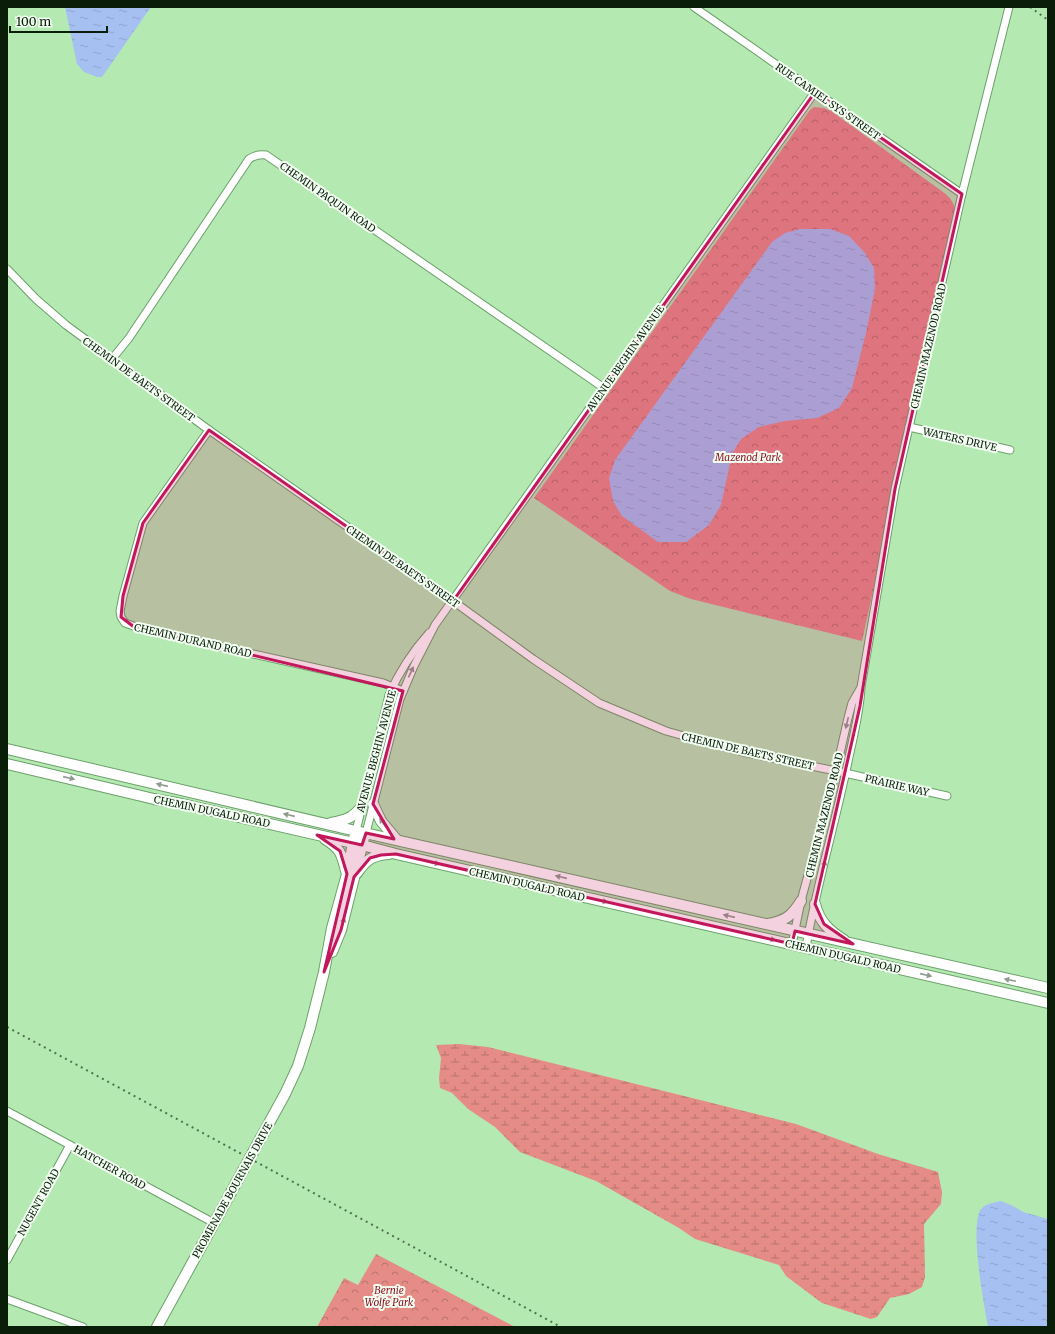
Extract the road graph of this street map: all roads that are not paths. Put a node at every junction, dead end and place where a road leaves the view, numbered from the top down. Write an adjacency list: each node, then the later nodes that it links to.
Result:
1 (694, 7): 3 (street, RUE CAMIEL SYS STREET)
2 (1009, 7): 4 (street, CHEMIN MAZENOD ROAD)
3 (815, 92): 4 (street, RUE CAMIEL SYS STREET); 7 (street, AVENUE BEGHIN AVENUE)
4 (962, 194): 8 (street, CHEMIN MAZENOD ROAD)
5 (7, 269): 6 (street, CHEMIN DE BAETS STREET)
6 (112, 359): 7 (street, CHEMIN PAQUIN ROAD); 9 (street, CHEMIN DE BAETS STREET)
7 (604, 388): 11 (street, AVENUE BEGHIN AVENUE)
8 (909, 427): 10 (street, WATERS DRIVE); 14 (street, CHEMIN MAZENOD ROAD)
9 (209, 430): 11 (street, CHEMIN DE BAETS STREET); 13 (street, CHEMIN DURAND ROAD)
10 (1010, 450)
11 (453, 601): 12 (street, AVENUE BEGHIN AVENUE); 18 (street, CHEMIN DE BAETS STREET)
12 (435, 625): 13 (street, AVENUE BEGHIN AVENUE); 15 (street, AVENUE BEGHIN AVENUE, one-way to 12)
13 (392, 687): 15 (street, CHEMIN DURAND ROAD); 22 (street, AVENUE BEGHIN AVENUE)
14 (861, 687): 18 (street, CHEMIN MAZENOD ROAD, one-way to 18); 19 (street, CHEMIN MAZENOD ROAD)
15 (403, 690): 21 (street, AVENUE BEGHIN AVENUE)
16 (7, 749): 23 (main road, CHEMIN DUGALD ROAD, one-way to 16)
17 (7, 764): 25 (main road, CHEMIN DUGALD ROAD, one-way to 25)
18 (836, 771): 19 (street, CHEMIN DE BAETS STREET); 30 (street, CHEMIN MAZENOD ROAD)
19 (846, 773): 20 (street, PRAIRIE WAY); 31 (street, CHEMIN MAZENOD ROAD, one-way to 19)
20 (947, 796)
21 (373, 804): 24 (street, AVENUE BEGHIN AVENUE); 26 (main road, one-way to 21)
22 (362, 806): 23 (main road); 24 (street, AVENUE BEGHIN AVENUE)
23 (327, 824): 24 (main road, CHEMIN DUGALD ROAD)
24 (361, 832): 26 (main road, CHEMIN DUGALD ROAD); 27 (main road, AVENUE BEGHIN AVENUE)
25 (316, 835): 27 (main road, CHEMIN DUGALD ROAD); 29 (main road)
26 (396, 839): 32 (main road, CHEMIN DUGALD ROAD, one-way to 26)
27 (358, 844): 28 (main road, CHEMIN DUGALD ROAD); 29 (main road)
28 (396, 854): 29 (main road); 35 (main road, CHEMIN DUGALD ROAD, one-way to 35)
29 (351, 876): 42 (main road, PROMENADE BOURNAIS DRIVE)
30 (801, 901): 32 (main road); 33 (street, CHEMIN MAZENOD ROAD)
31 (814, 904): 34 (street, CHEMIN MAZENOD ROAD); 36 (main road)
32 (766, 925): 33 (main road, CHEMIN DUGALD ROAD)
33 (795, 931): 34 (main road, CHEMIN DUGALD ROAD); 35 (street, CHEMIN MAZENOD ROAD)
34 (808, 934): 36 (main road, CHEMIN DUGALD ROAD); 37 (street, CHEMIN MAZENOD ROAD)
35 (792, 944): 37 (main road, CHEMIN DUGALD ROAD)
36 (853, 944): 38 (main road, CHEMIN DUGALD ROAD, one-way to 36)
37 (806, 947): 39 (main road, CHEMIN DUGALD ROAD, one-way to 39)
38 (1048, 988)
39 (1048, 1003)
40 (7, 1111): 41 (street, HATCHER ROAD)
41 (70, 1145): 42 (street, HATCHER ROAD); 43 (street, NUGENT ROAD)
42 (214, 1223): 46 (main road, PROMENADE BOURNAIS DRIVE)
43 (7, 1260)
44 (7, 1299): 45 (street)
45 (84, 1327)
46 (157, 1327)

